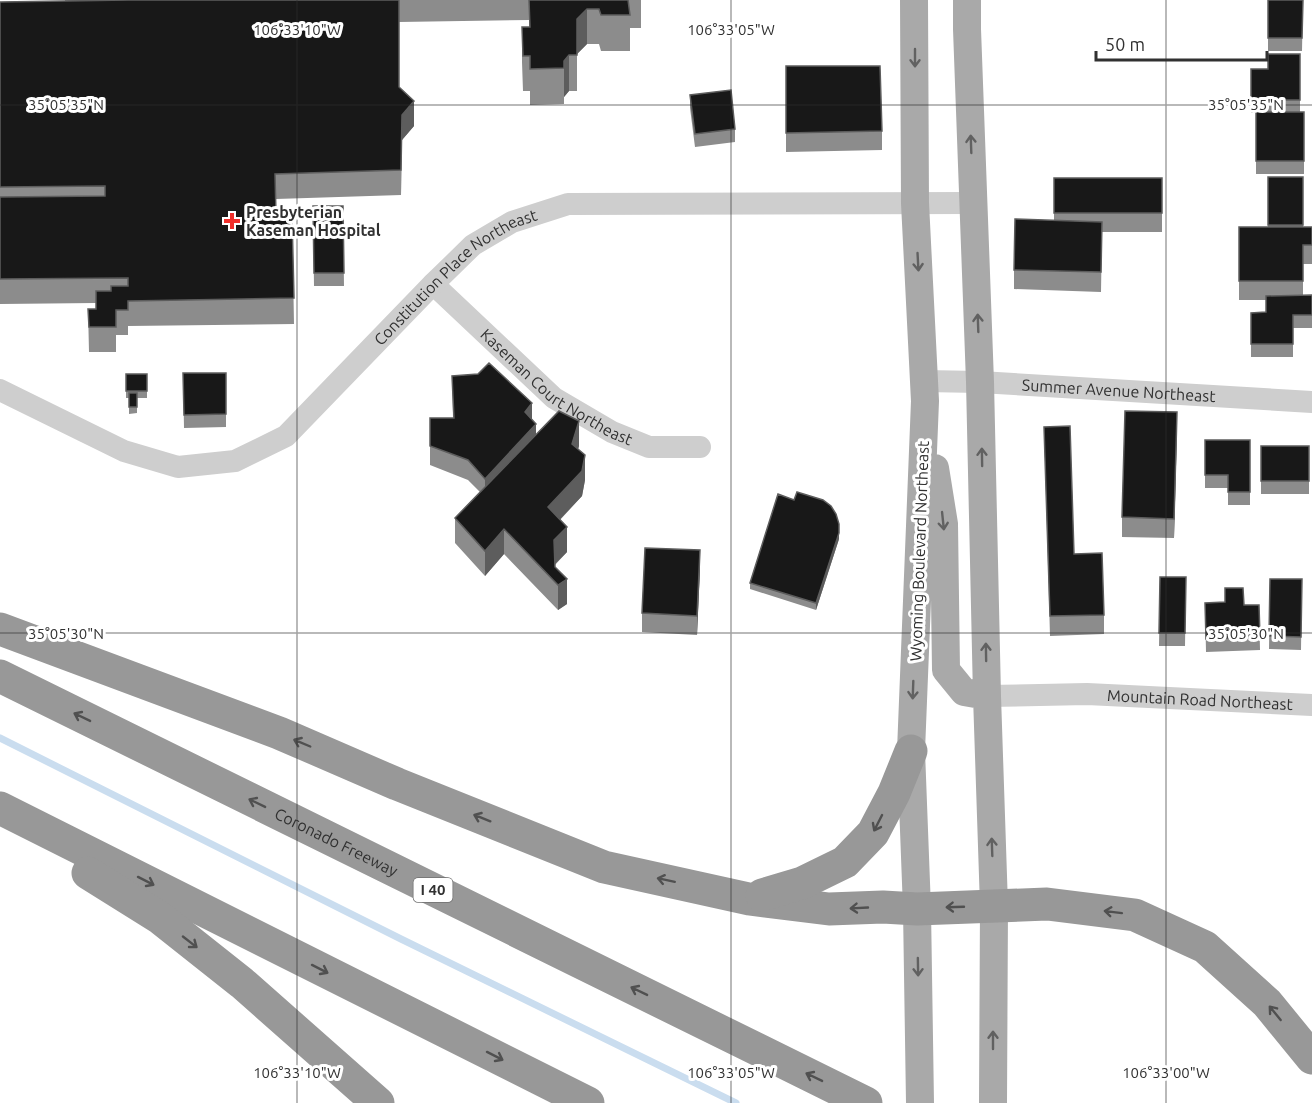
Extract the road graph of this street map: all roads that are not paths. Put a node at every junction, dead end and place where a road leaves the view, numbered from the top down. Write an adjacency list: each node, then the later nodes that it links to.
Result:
1 (914, 0): 3 (main road, Wyoming Boulevard Northeast, one-way to 3)
2 (967, 0): 4 (main road, one-way to 2)
3 (915, 203): 4 (street, Constitution Place Northeast); 5 (street, Constitution Place Northeast); 8 (main road, Wyoming Boulevard Northeast, one-way to 8)
4 (974, 203): 6 (main road, one-way to 4)
5 (433, 284): 7 (street, Constitution Place Northeast); 10 (street, Kaseman Court Northeast)
6 (980, 382): 8 (street, Summer Avenue Northeast); 9 (street, Summer Avenue Northeast); 13 (main road, one-way to 6)
7 (0, 390)
8 (925, 391): 13 (main road, one-way to 13); 15 (main road, Wyoming Boulevard Northeast, one-way to 15)
9 (1312, 402)
10 (700, 447)
11 (0, 629): 18 (highway, one-way to 11)
12 (0, 676): 25 (highway, Coronado Freeway / I 40, one-way to 12)
13 (987, 696): 14 (street, Mountain Road Northeast); 19 (main road, one-way to 13)
14 (1312, 705)
15 (911, 751): 18 (highway, one-way to 18); 20 (main road, Wyoming Boulevard Northeast)
16 (0, 808): 24 (highway, one-way to 24)
17 (0, 818): 23 (highway, one-way to 23)
18 (749, 899): 20 (highway, one-way to 18)
19 (994, 906): 20 (highway, one-way to 20); 21 (highway, one-way to 19); 22 (main road, one-way to 19)
20 (917, 909): 26 (main road, Wyoming Boulevard Northeast, one-way to 26)
21 (1312, 1058)
22 (993, 1101)
23 (378, 1103)
24 (588, 1103)
25 (867, 1103)
26 (920, 1103)

